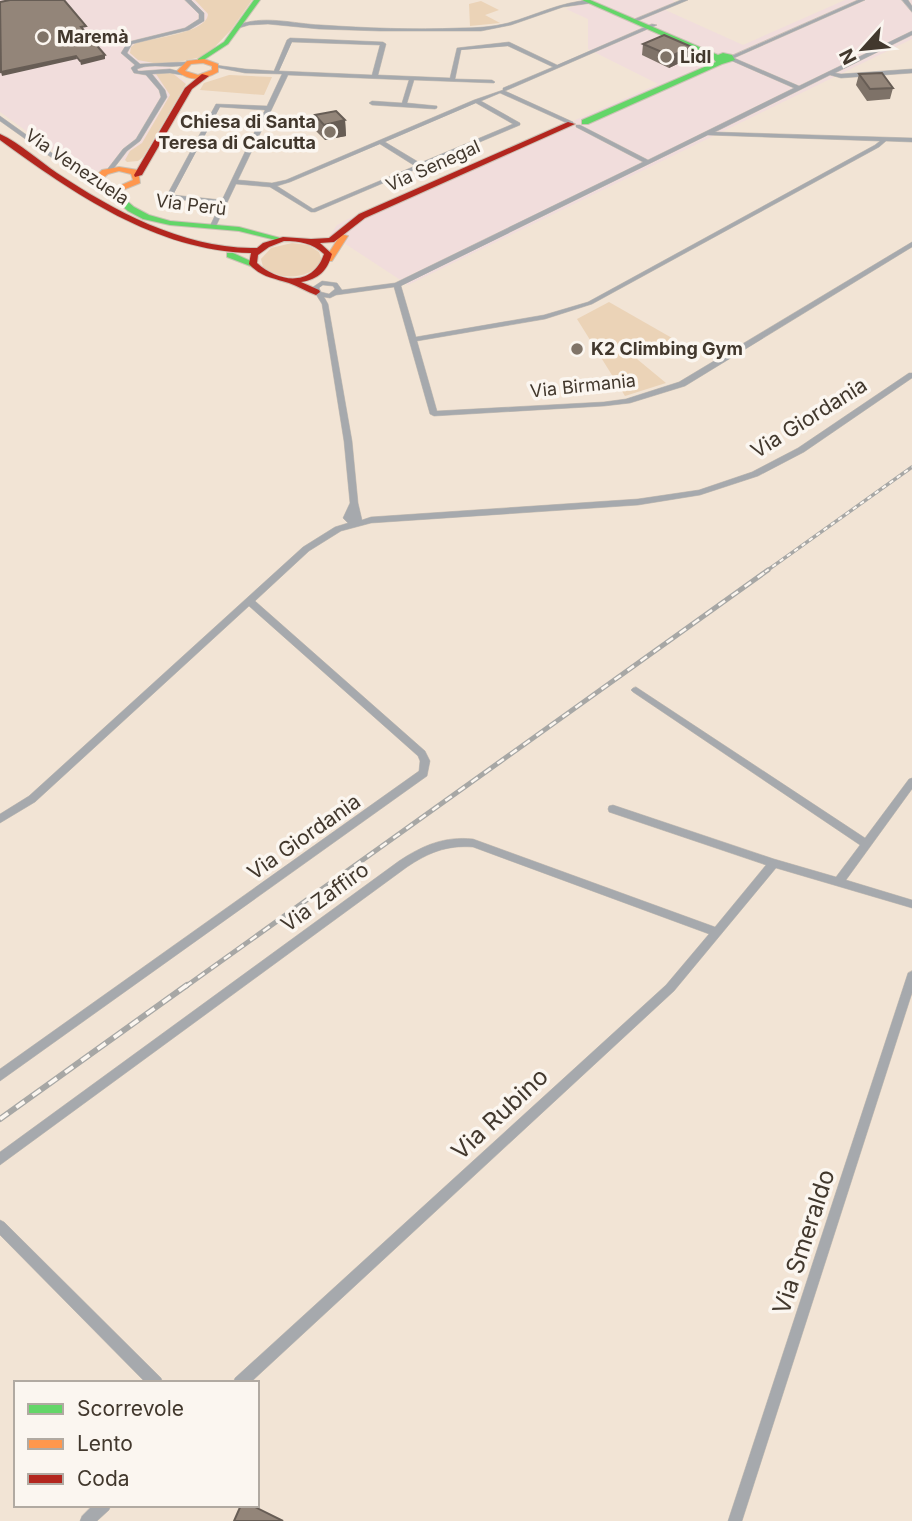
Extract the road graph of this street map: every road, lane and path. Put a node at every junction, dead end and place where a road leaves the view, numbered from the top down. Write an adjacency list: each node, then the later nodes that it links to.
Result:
1 (188, 0): 14 (street)
2 (257, 0): 10 (main road)
3 (685, 0): 11 (street)
4 (852, 0): 13 (street, Via Senegal)
5 (862, 0): 13 (street, Via Senegal)
6 (905, 0): 9 (street)
7 (590, 1): 8 (street); 11 (main road)
8 (571, 2): 10 (street)
9 (912, 10)
10 (253, 18): 15 (main road, Via Perù)
11 (644, 23): 13 (main road); 16 (street)
12 (912, 33): 21 (street)
13 (724, 58): 30 (street); 38 (main road, Via Senegal)
14 (138, 65): 20 (street); 22 (street)
15 (214, 66): 18 (street); 22 (main road, Via Perù); 22 (main road, Via Perù)
16 (556, 66): 25 (street); 26 (street)
17 (912, 71): 21 (street)
18 (276, 72): 19 (street); 23 (street)
19 (286, 72): 23 (street); 36 (street)
20 (148, 73): 22 (street); 46 (street)
21 (829, 73): 30 (street)
22 (185, 75): 46 (main road, Via Perù)
23 (375, 76): 24 (street)
24 (412, 78): 26 (street); 34 (street)
25 (528, 78): 28 (street); 28 (street)
26 (452, 80): 27 (street)
27 (470, 82): 28 (street); 29 (street)
28 (503, 87): 29 (street); 29 (street); 31 (street); 38 (street); 38 (street)
29 (486, 88): 31 (street)
30 (794, 90): 39 (street)
31 (483, 96): 32 (street)
32 (476, 101): 43 (street); 47 (street)
33 (372, 103): 34 (street)
34 (404, 105): 35 (street)
35 (435, 107)
36 (269, 108): 50 (street); 54 (street)
37 (0, 118): 48 (street)
38 (578, 123): 45 (street); 58 (main road, Via Senegal); 63 (main road, Via Senegal)
39 (706, 133): 41 (street); 45 (street)
40 (0, 136): 61 (main road, Via Venezuela)
41 (884, 140): 42 (street); 69 (street)
42 (912, 140)
43 (380, 142): 47 (street); 51 (street)
44 (0, 145): 62 (main road, Via Venezuela)
45 (651, 160): 65 (street)
46 (132, 166): 49 (main road); 52 (main road, Via Perù)
47 (420, 166): 51 (street)
48 (80, 172): 49 (street); 49 (street)
49 (104, 175): 53 (main road, Via Perù)
50 (234, 182): 51 (street); 54 (street)
51 (272, 184)
52 (130, 187): 53 (main road, Via Perù); 55 (main road, Via Perù)
53 (109, 190): 55 (main road, Via Perù)
54 (225, 201): 56 (street)
55 (124, 202): 56 (main road, Via Perù)
56 (213, 226): 57 (main road, Via Perù)
57 (239, 229): 59 (main road, Via Perù); 61 (main road)
58 (313, 242): 59 (main road, Via Venezuela); 63 (main road)
59 (261, 243): 61 (main road, Via Venezuela); 62 (main road)
60 (912, 244): 69 (street, Via Birmania)
61 (224, 248)
62 (253, 264): 64 (main road, Via Venezuela)
63 (326, 265): 64 (main road); 66 (main road)
64 (286, 281): 67 (main road, Via Venezuela)
65 (397, 285): 66 (street); 69 (street, Via Birmania)
66 (337, 290): 67 (street); 67 (street); 68 (street)
67 (317, 293): 68 (street)
68 (325, 304): 71 (street)
69 (413, 340)
70 (912, 375): 73 (street, Via Giordania)
71 (354, 503): 72 (street); 74 (street)
72 (358, 514): 73 (street); 74 (street)
73 (370, 520): 74 (street, Via Giordania)
74 (350, 521): 75 (street, Via Giordania)
75 (249, 601): 79 (street, Via Giordania); 86 (street, Via Giordania)
76 (636, 690): 80 (street)
77 (912, 782): 80 (street)
78 (613, 809): 81 (street)
79 (0, 820)
80 (866, 844): 82 (street)
81 (775, 863): 82 (street); 84 (street, Via Rubino)
82 (838, 881): 83 (street)
83 (912, 904)
84 (717, 932): 87 (street, Via Zaffiro); 90 (street, Via Rubino)
85 (912, 976): 93 (street, Via Smeraldo)
86 (0, 1076)
87 (0, 1159)
88 (0, 1226): 89 (street)
89 (154, 1381)
90 (242, 1381)
91 (102, 1507): 92 (street)
92 (87, 1521)
93 (735, 1521)

